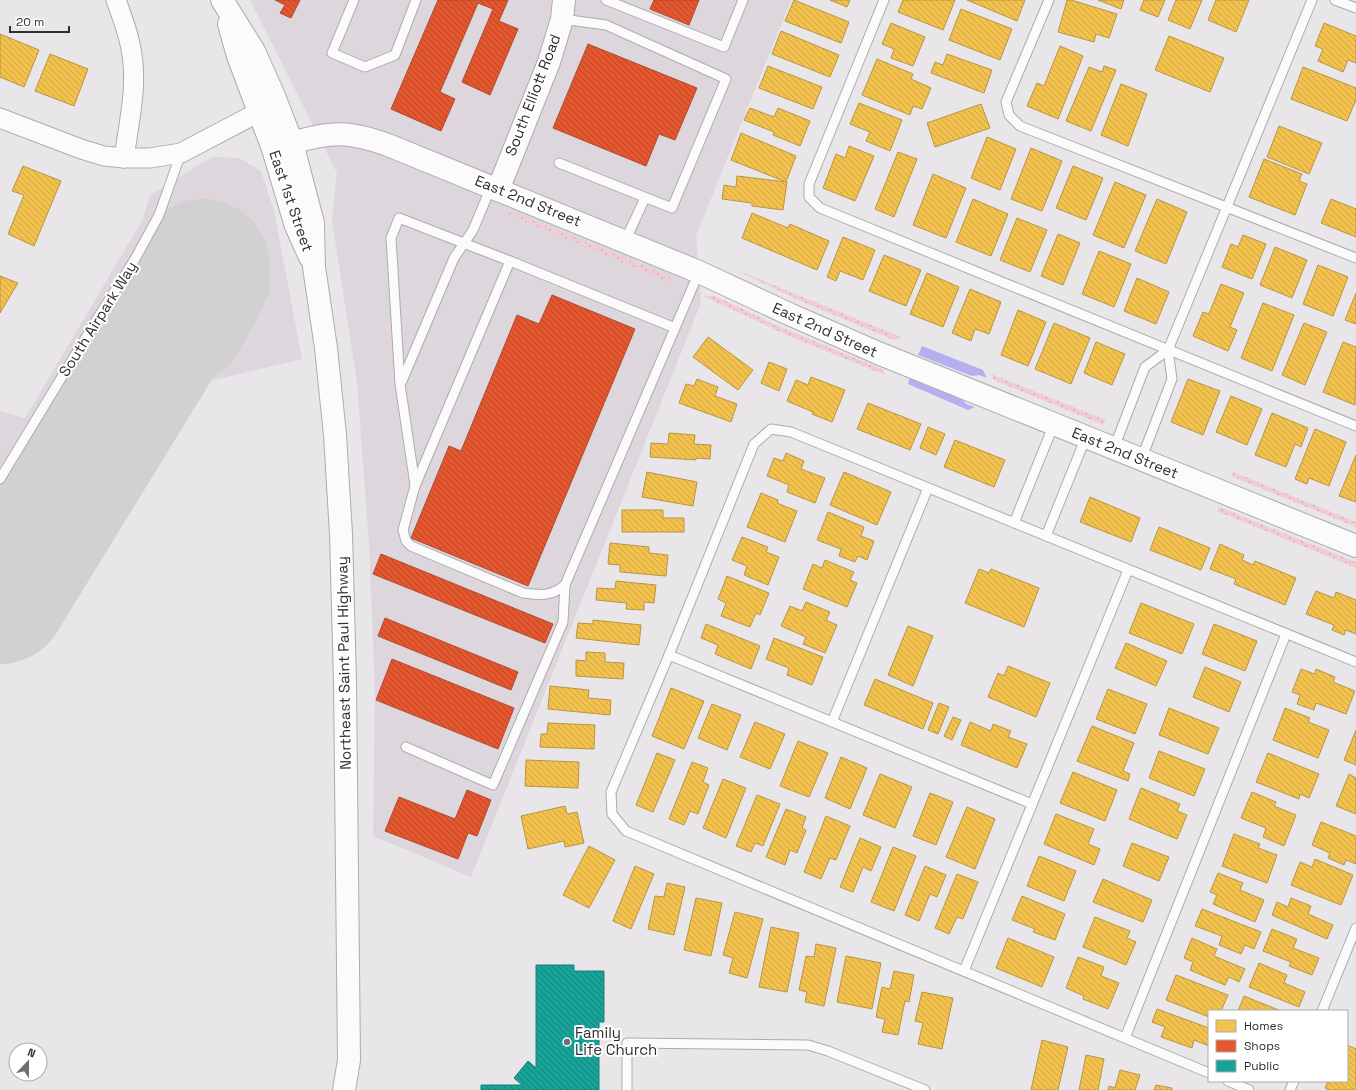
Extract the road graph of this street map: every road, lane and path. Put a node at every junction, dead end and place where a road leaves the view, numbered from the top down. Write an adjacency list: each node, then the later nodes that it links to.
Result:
1 (116, 0): 18 (street)
2 (354, 0): 3 (lane)
3 (416, 0)
4 (606, 0): 11 (lane)
5 (743, 0): 11 (lane)
6 (884, 0): 30 (lane)
7 (1049, 0): 22 (lane)
8 (1312, 0): 22 (lane)
9 (1335, 0): 12 (lane)
10 (222, 1): 14 (main road, East 1st Street); 16 (main road, East 1st Street)
11 (616, 2)
12 (1356, 8)
13 (563, 10): 20 (main road, South Elliott Road); 21 (lane)
14 (259, 112): 17 (street); 27 (main road, East 1st Street)
15 (0, 118): 18 (street)
16 (292, 143): 20 (main road, East 2nd Street); 27 (main road, East 1st Street)
17 (181, 153): 18 (street); 37 (lane, South Airpark Way)
18 (124, 158)
19 (559, 162): 21 (lane)
20 (495, 188): 23 (main road, East 2nd Street); 24 (lane)
21 (645, 198): 23 (lane)
22 (1227, 207): 25 (lane); 30 (lane)
23 (626, 241): 28 (main road, East 2nd Street)
24 (464, 243): 26 (lane); 31 (lane); 31 (lane)
25 (1356, 258)
26 (510, 261): 29 (lane); 38 (lane)
27 (314, 267): 55 (main road, Northeast Saint Paul Highway)
28 (699, 272): 29 (lane); 32 (main road, East 2nd Street)
29 (675, 328): 44 (lane)
30 (1168, 350): 33 (lane); 35 (lane); 36 (lane)
31 (400, 384): 38 (lane)
32 (1054, 424): 34 (main road, East 2nd Street); 40 (lane)
33 (1356, 426)
34 (1086, 437): 35 (main road, East 2nd Street); 41 (lane)
35 (1114, 448): 36 (main road, East 2nd Street)
36 (1141, 460): 42 (main road, East 2nd Street)
37 (0, 479)
38 (415, 486): 44 (lane)
39 (928, 488): 40 (lane); 46 (lane); 48 (lane)
40 (1014, 523): 41 (lane)
41 (1046, 536): 43 (lane)
42 (1356, 546)
43 (1128, 570): 45 (lane); 50 (lane)
44 (565, 585): 49 (lane)
45 (1286, 634): 47 (lane); 54 (lane)
46 (669, 655): 48 (lane); 52 (lane)
47 (1356, 662)
48 (832, 722): 50 (lane)
49 (406, 747)
50 (1032, 804): 52 (lane)
51 (1356, 928): 53 (lane)
52 (964, 972): 54 (lane)
53 (1322, 1010)
54 (1125, 1038): 56 (lane)
55 (349, 1060): 58 (main road, Northeast Saint Paul Highway); 59 (main road, Northeast Saint Paul Highway)
56 (1208, 1073)
57 (1230, 1082): 62 (lane)
58 (344, 1090)
59 (355, 1090)
60 (627, 1090): 61 (lane)
61 (925, 1090)
62 (1249, 1090)

